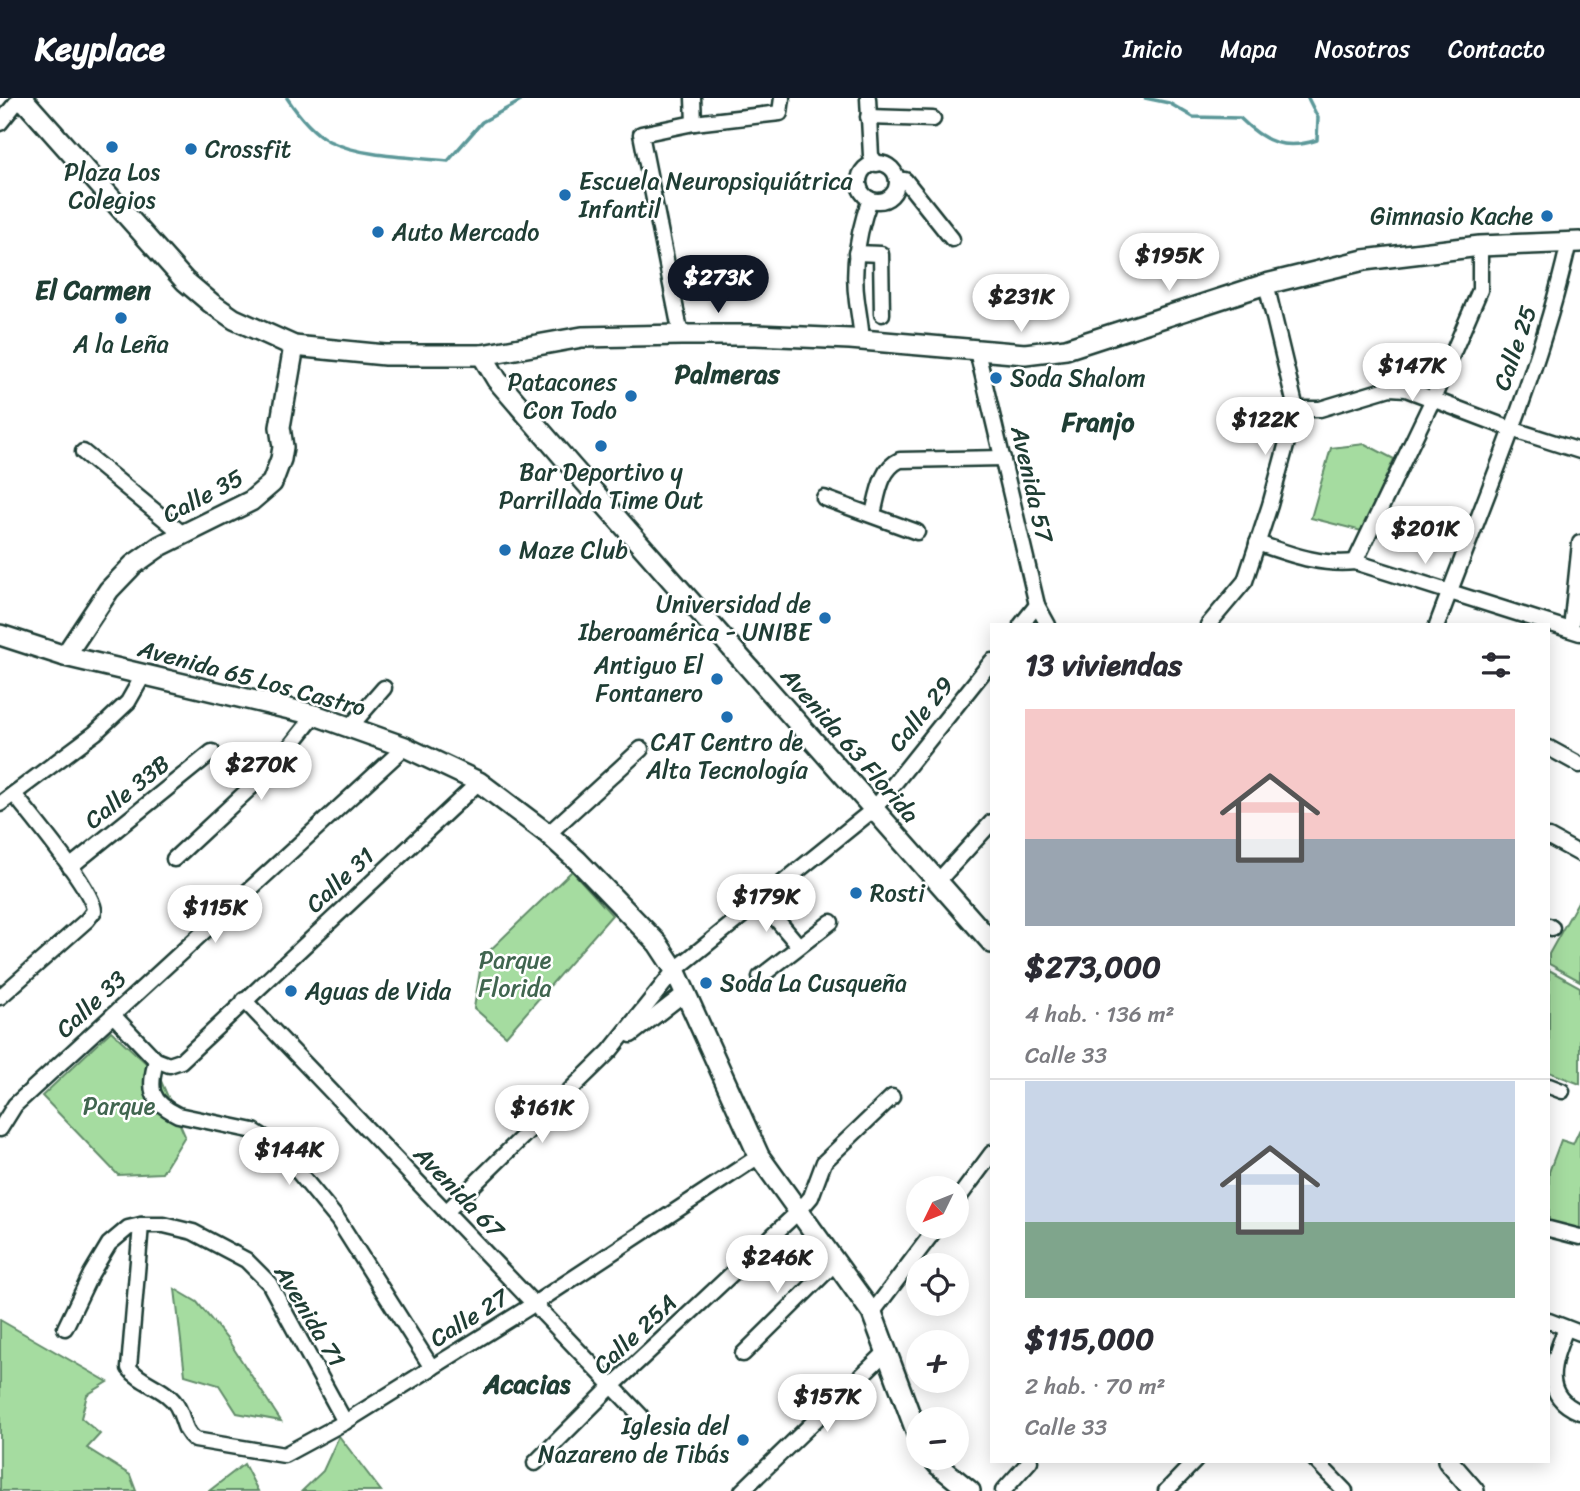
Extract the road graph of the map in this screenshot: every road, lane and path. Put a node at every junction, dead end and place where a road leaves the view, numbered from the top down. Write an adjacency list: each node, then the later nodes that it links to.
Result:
1 (21, 98): 7 (street); 20 (main road)
2 (693, 98): 8 (street)
3 (782, 98): 8 (street)
4 (868, 98): 5 (street)
5 (868, 117): 6 (street); 9 (street)
6 (933, 119)
7 (0, 123)
8 (694, 123): 18 (street)
9 (877, 163): 10 (street); 11 (street)
10 (897, 180): 11 (street); 12 (street)
11 (870, 199): 15 (street)
12 (952, 239)
13 (1574, 242): 14 (main road); 27 (street, Calle 25)
14 (1480, 246): 16 (main road); 25 (street)
15 (856, 253): 17 (street); 19 (street)
16 (1266, 284): 22 (main road); 26 (street)
17 (882, 314)
18 (681, 335): 19 (main road); 21 (main road)
19 (856, 340): 22 (main road)
20 (294, 346): 23 (main road); 34 (main road, Calle 35)
21 (513, 349): 23 (main road); 24 (main road)
22 (978, 351): 30 (street, Avenida 57)
23 (482, 355): 24 (main road, Avenida 63 Florida)
24 (497, 380): 62 (main road, Avenida 63 Florida)
25 (1433, 399): 26 (street); 27 (street); 37 (street)
26 (1296, 409): 35 (street)
27 (1511, 429): 28 (street); 38 (street, Calle 25)
28 (1580, 451)
29 (83, 452): 34 (street)
30 (1003, 458): 32 (street); 39 (street, Avenida 57)
31 (824, 498): 32 (street)
32 (873, 514): 33 (street)
33 (917, 532)
34 (184, 534): 48 (main road, Calle 35)
35 (1257, 543): 37 (street); 42 (street)
36 (1580, 543): 46 (street)
37 (1355, 562): 38 (street)
38 (1449, 592): 43 (street, Calle 25); 45 (street)
39 (1037, 605): 40 (street); 41 (street, Avenida 57)
40 (1023, 623)
41 (1047, 623)
42 (1210, 623)
43 (1438, 623)
44 (1550, 623): 46 (street)
45 (1550, 623)
46 (1576, 631)
47 (0, 635): 48 (main road, Avenida 65 Los Castro)
48 (65, 656): 50 (main road, Avenida 65 Los Castro)
49 (990, 664): 62 (street, Calle 29)
50 (144, 674): 52 (main road, Avenida 65 Los Castro); 60 (street)
51 (384, 688): 53 (street)
52 (315, 715): 53 (main road, Avenida 65 Los Castro); 67 (street)
53 (349, 728): 54 (main road, Avenida 65 Los Castro)
54 (405, 747): 59 (main road, Avenida 65 Los Castro); 79 (street, Calle 33)
55 (641, 749): 64 (street)
56 (1550, 749): 58 (street)
57 (212, 752): 68 (street, Calle 33B)
58 (1580, 765)
59 (479, 782): 64 (main road, Avenida 65 Los Castro); 78 (street, Calle 31)
60 (14, 794): 61 (street); 68 (street)
61 (0, 804)
62 (874, 809): 69 (main road, Avenida 63 Florida); 70 (street, Calle 29)
63 (990, 824): 69 (street)
64 (548, 834): 74 (main road, Avenida 65 Los Castro)
65 (1550, 838): 66 (street)
66 (1580, 854)
67 (174, 859)
68 (69, 867): 77 (street)
69 (938, 881): 72 (main road, Avenida 63 Florida)
70 (761, 901): 73 (street); 74 (street, Calle 29)
71 (831, 922): 73 (street)
72 (989, 932)
73 (799, 946): 75 (street)
74 (675, 971): 76 (main road, Avenida 65 Los Castro); 80 (street, Calle 29)
75 (760, 977)
76 (685, 993): 80 (street, Calle 29); 84 (main road, Avenida 65 Los Castro)
77 (0, 997)
78 (244, 1000): 81 (street, Calle 31); 88 (street, Avenida 67)
79 (113, 1016): 81 (street); 83 (street, Calle 33)
80 (610, 1051): 88 (street, Calle 29)
81 (162, 1063): 102 (street)
82 (892, 1097): 87 (street, Calle 25A)
83 (0, 1129)
84 (759, 1156): 87 (main road, Avenida 65 Los Castro); 94 (street, Calle 27)
85 (990, 1156): 86 (street)
86 (970, 1183)
87 (799, 1211): 93 (main road, Avenida 65 Los Castro); 103 (street, Calle 25A)
88 (446, 1212): 94 (street, Avenida 67)
89 (141, 1224): 97 (street); 107 (street, Avenida 71); 107 (street, Calle 27)
90 (1550, 1229): 91 (street)
91 (1580, 1237)
92 (928, 1239): 95 (street)
93 (836, 1262): 95 (main road, Avenida 65 Los Castro); 101 (street)
94 (534, 1304): 102 (street, Calle 27); 103 (street, Avenida 67)
95 (872, 1314): 100 (main road, Avenida 65 Los Castro)
96 (1550, 1321): 98 (street)
97 (65, 1328)
98 (1566, 1328): 99 (street); 105 (street)
99 (1580, 1333)
100 (887, 1351): 104 (main road, Avenida 65 Los Castro); 114 (street)
101 (743, 1354)
102 (432, 1368): 107 (street, Calle 27)
103 (612, 1386): 106 (street, Avenida 67); 108 (street, Calle 25A)
104 (907, 1407)
105 (1576, 1410)
106 (641, 1416)
107 (345, 1422)
108 (536, 1463)
109 (1028, 1463): 116 (street)
110 (1193, 1463): 117 (street)
111 (1318, 1463): 118 (street)
112 (1450, 1463): 119 (main road)
113 (944, 1470): 115 (main road)
114 (742, 1491)
115 (970, 1491)
116 (1003, 1491)
117 (1166, 1491)
118 (1345, 1491)
119 (1474, 1491)

